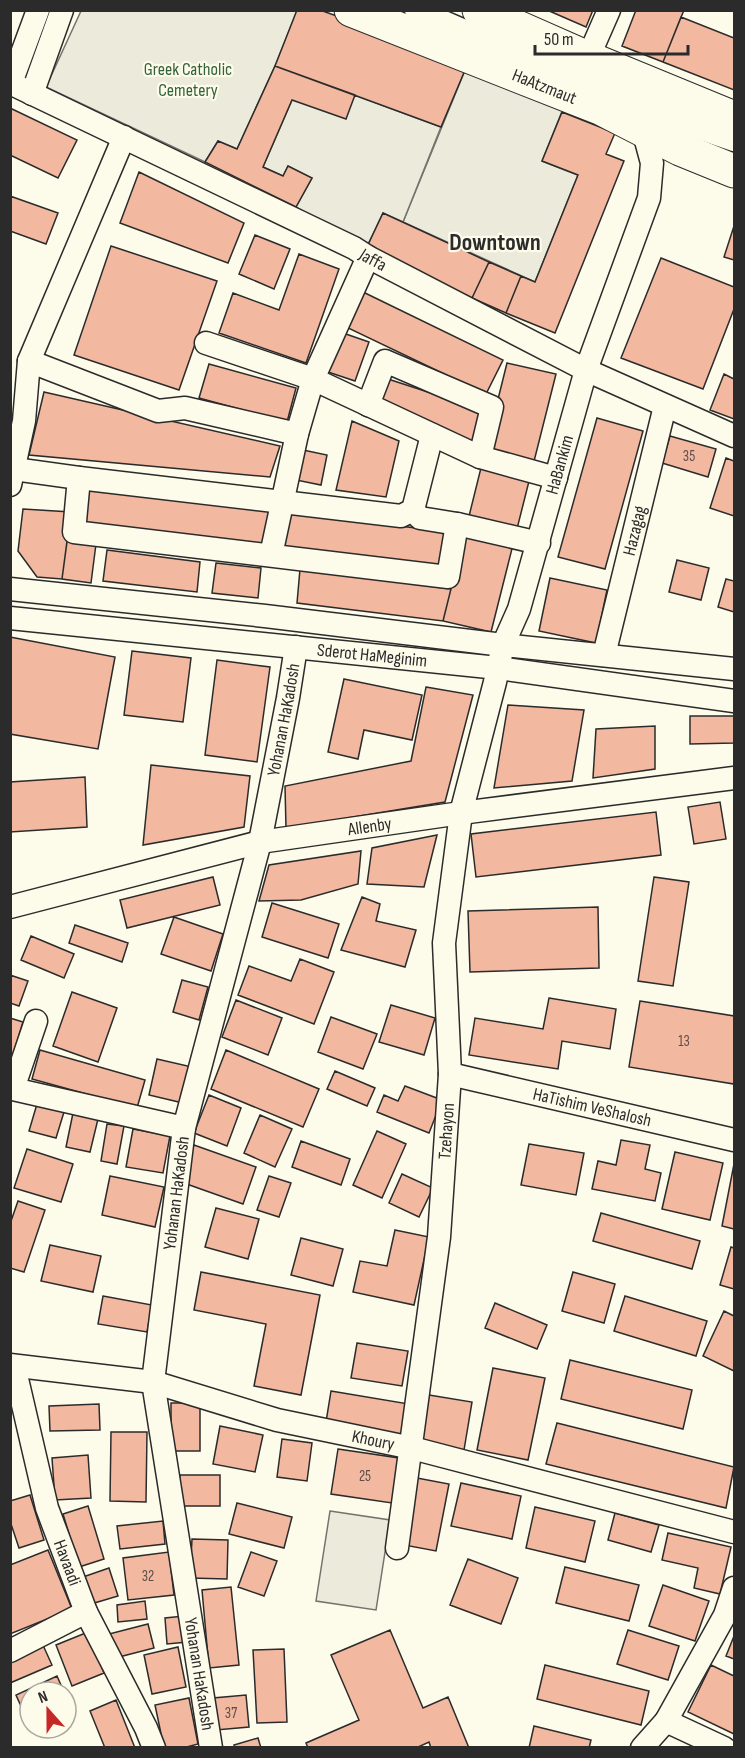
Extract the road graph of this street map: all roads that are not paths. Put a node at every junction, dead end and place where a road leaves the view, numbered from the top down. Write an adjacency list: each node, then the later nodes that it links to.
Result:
1 (38, 10): 10 (street)
2 (63, 10): 11 (street)
3 (351, 10): 13 (highway, HaAtzmaut)
4 (396, 10): 16 (street)
5 (416, 10): 15 (street)
6 (479, 10): 8 (highway)
7 (609, 10): 9 (street)
8 (510, 19): 9 (highway)
9 (588, 58): 12 (highway)
10 (11, 83): 11 (street, Jaffa)
11 (32, 94): 14 (street, Jaffa)
12 (735, 118)
13 (631, 123): 17 (highway, HaAtzmaut); 21 (street, HaBankim)
14 (124, 137): 18 (street, Jaffa); 20 (street)
15 (735, 140)
16 (735, 154)
17 (735, 171)
18 (368, 257): 21 (street, Jaffa); 23 (street)
19 (206, 343): 23 (street)
20 (29, 361): 22 (street); 26 (street); 27 (street)
21 (586, 370): 25 (street, Jaffa); 33 (street, HaBankim)
22 (10, 375)
23 (313, 379): 24 (street); 27 (street)
24 (368, 405): 28 (street); 30 (street)
25 (665, 406): 29 (street, Jaffa); 43 (street, Hazagag)
26 (17, 414): 31 (street)
27 (297, 434): 34 (street)
28 (432, 435): 30 (street); 35 (street)
29 (735, 436)
30 (480, 457): 33 (street)
31 (12, 477): 32 (street)
32 (79, 478): 34 (street); 38 (street)
33 (556, 478): 37 (street, HaBankim)
34 (282, 502): 35 (street); 38 (street)
35 (413, 510): 36 (street)
36 (457, 524): 37 (street); 38 (street)
37 (539, 543): 42 (street, HaBankim)
38 (271, 555)
39 (10, 589): 42 (street, Sderot HaMeginim)
40 (10, 618): 41 (street, Sderot HaMeginim)
41 (296, 646): 44 (street, Sderot HaMeginim); 50 (street, Yohanan HaKadosh)
42 (513, 646): 43 (street, Sderot HaMeginim); 44 (street, HaBankim); 46 (street)
43 (604, 656): 45 (street, Sderot HaMeginim)
44 (498, 668): 46 (street, Sderot HaMeginim); 49 (street, HaBankim)
45 (735, 669)
46 (536, 674): 47 (street, Sderot HaMeginim)
47 (735, 701)
48 (735, 778): 49 (street, Allenby)
49 (461, 813): 50 (street, Allenby); 53 (street, Tzehayon)
50 (260, 842): 51 (street, Allenby); 54 (street, Yohanan HaKadosh)
51 (10, 907)
52 (36, 1021): 54 (street)
53 (450, 1074): 55 (street, HaTishim VeShalosh); 59 (street, Tzehayon)
54 (184, 1128): 57 (street, Yohanan HaKadosh)
55 (735, 1140)
56 (12, 1365): 57 (street, Khoury); 58 (street, Havaadi)
57 (153, 1382): 59 (street, Khoury); 67 (street, Yohanan HaKadosh)
58 (17, 1409): 63 (street, Havaadi)
59 (412, 1448): 60 (street, Khoury); 61 (street, Tzehayon)
60 (735, 1532)
61 (397, 1548)
62 (735, 1588): 65 (street)
63 (86, 1612): 64 (street); 66 (street, Havaadi)
64 (10, 1651)
65 (666, 1720): 68 (street); 69 (street)
66 (154, 1748)
67 (211, 1748)
68 (642, 1748)
69 (724, 1748)

